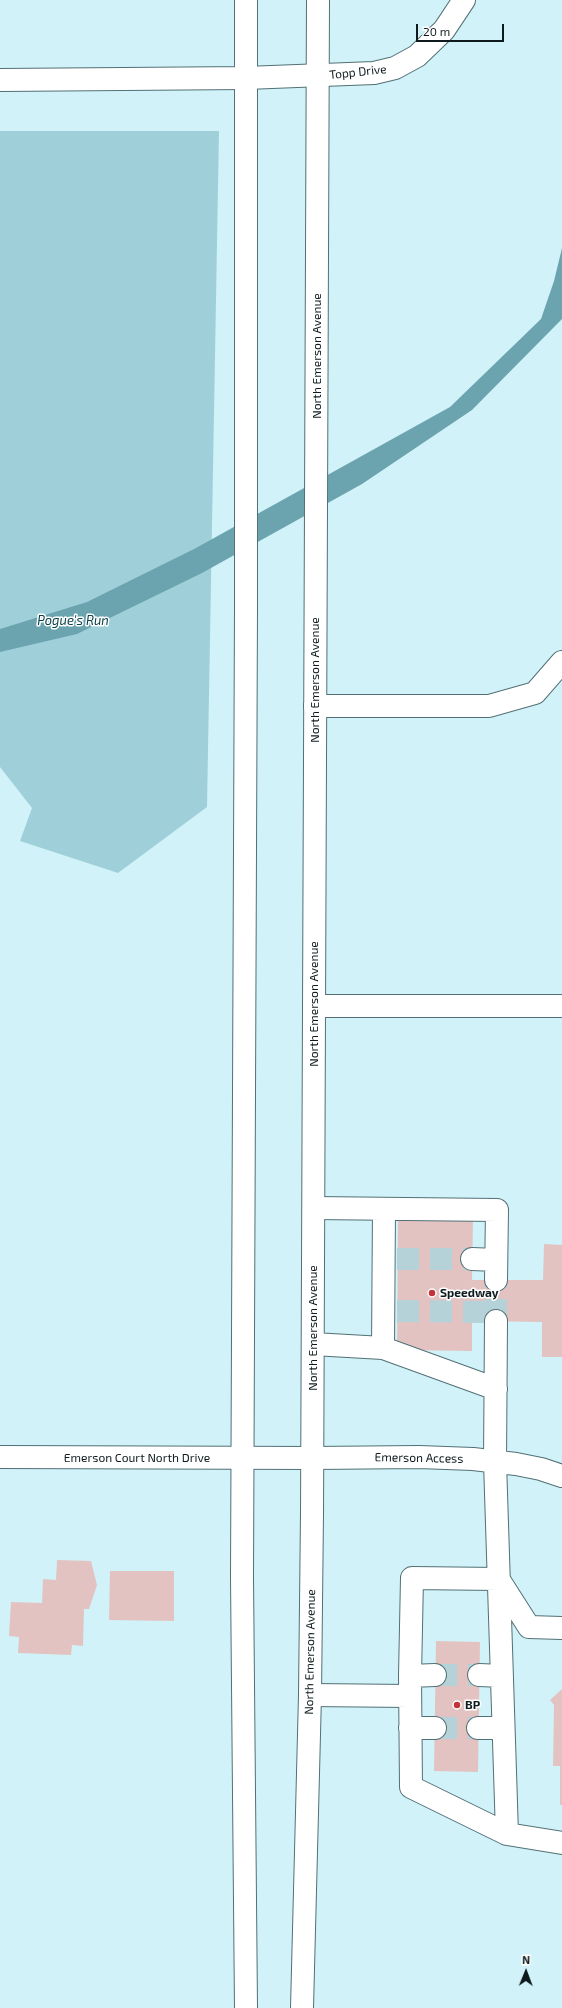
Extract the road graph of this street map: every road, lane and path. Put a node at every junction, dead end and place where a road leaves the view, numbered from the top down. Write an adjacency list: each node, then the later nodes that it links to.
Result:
1 (246, 0): 5 (main road)
2 (318, 0): 4 (main road, North Emerson Avenue)
3 (464, 0): 4 (main road, Topp Drive)
4 (318, 77): 5 (main road, Topp Drive); 8 (main road, North Emerson Avenue)
5 (246, 78): 6 (main road, Topp Drive); 20 (main road)
6 (0, 80)
7 (562, 662): 8 (main road)
8 (315, 706): 9 (main road, North Emerson Avenue)
9 (314, 1006): 10 (main road); 11 (main road, North Emerson Avenue)
10 (562, 1006)
11 (314, 1208): 12 (main road); 15 (main road, North Emerson Avenue)
12 (384, 1209): 13 (main road); 16 (main road)
13 (472, 1259)
14 (496, 1321): 17 (main road)
15 (313, 1344): 16 (main road); 21 (main road, North Emerson Avenue)
16 (383, 1348): 17 (main road)
17 (496, 1389): 22 (main road)
18 (0, 1457): 20 (main road, Emerson Court North Drive)
19 (274, 1457): 20 (main road, Emerson Court North Drive); 21 (main road, Emerson Access)
20 (243, 1458): 37 (main road)
21 (313, 1458): 22 (main road, Emerson Access); 30 (main road, North Emerson Avenue)
22 (495, 1462): 23 (main road, Emerson Access); 24 (main road)
23 (562, 1476)
24 (498, 1579): 25 (main road); 28 (main road); 29 (main road)
25 (562, 1628)
26 (435, 1675): 29 (main road)
27 (479, 1675): 28 (main road)
28 (502, 1676): 34 (main road)
29 (410, 1686): 30 (main road); 31 (main road)
30 (310, 1695): 38 (main road, North Emerson Avenue)
31 (410, 1728): 32 (main road); 35 (main road)
32 (434, 1728)
33 (478, 1728): 34 (main road)
34 (503, 1728): 35 (main road)
35 (507, 1834): 36 (main road)
36 (562, 1842)
37 (246, 2008)
38 (302, 2008)

